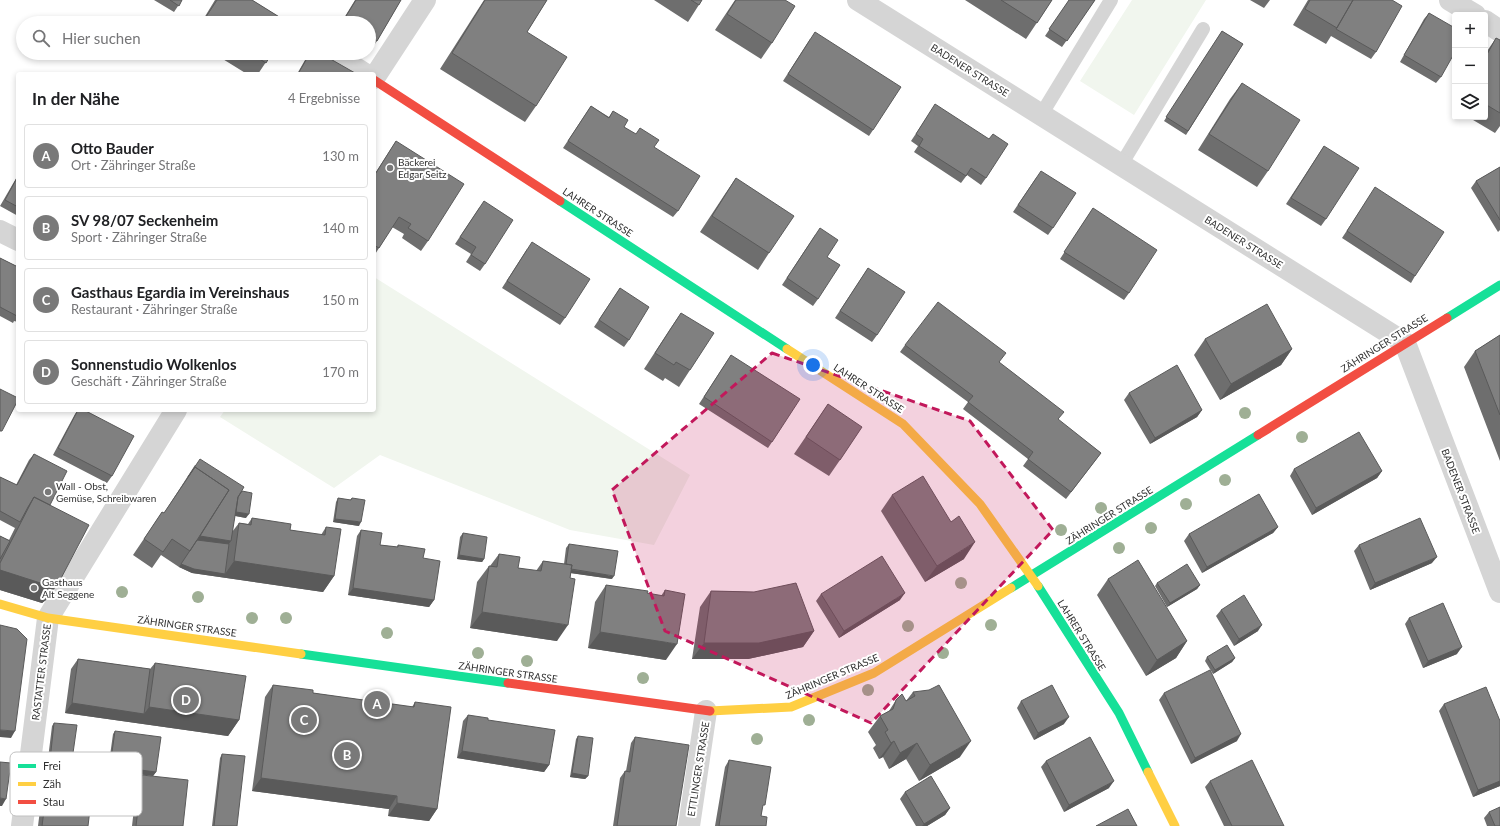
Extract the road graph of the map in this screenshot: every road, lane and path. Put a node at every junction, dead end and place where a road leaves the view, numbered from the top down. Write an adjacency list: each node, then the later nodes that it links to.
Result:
1 (425, 0): 11 (street)
2 (858, 0): 13 (street, BADENER STRASSE)
3 (1111, 0): 13 (lane)
4 (1450, 0): 5 (street)
5 (1470, 12)
6 (1488, 23): 8 (street)
7 (1204, 29): 14 (lane)
8 (1500, 30)
9 (343, 60): 10 (street)
10 (362, 72)
11 (376, 76)
12 (376, 80): 20 (street, LAHRER STRASSE)
13 (1041, 115): 14 (street, BADENER STRASSE)
14 (1121, 165): 18 (street, BADENER STRASSE)
15 (0, 231): 16 (street)
16 (16, 239)
17 (1500, 285): 18 (street, ZÄHRINGER STRASSE)
18 (1405, 343): 20 (street, ZÄHRINGER STRASSE); 21 (street, BADENER STRASSE)
19 (175, 412): 23 (street, RASTATTER STRASSE)
20 (1032, 576): 24 (street, ZÄHRINGER STRASSE); 29 (street, LAHRER STRASSE)
21 (1500, 592)
22 (0, 604): 23 (street, ZÄHRINGER STRASSE)
23 (48, 618): 24 (street, ZÄHRINGER STRASSE); 25 (street, RASTATTER STRASSE)
24 (706, 711): 28 (street, ETTLINGER STRASSE)
25 (31, 752)
26 (23, 816): 27 (street, RASTATTER STRASSE)
27 (22, 826)
28 (689, 826)
29 (1175, 826)

